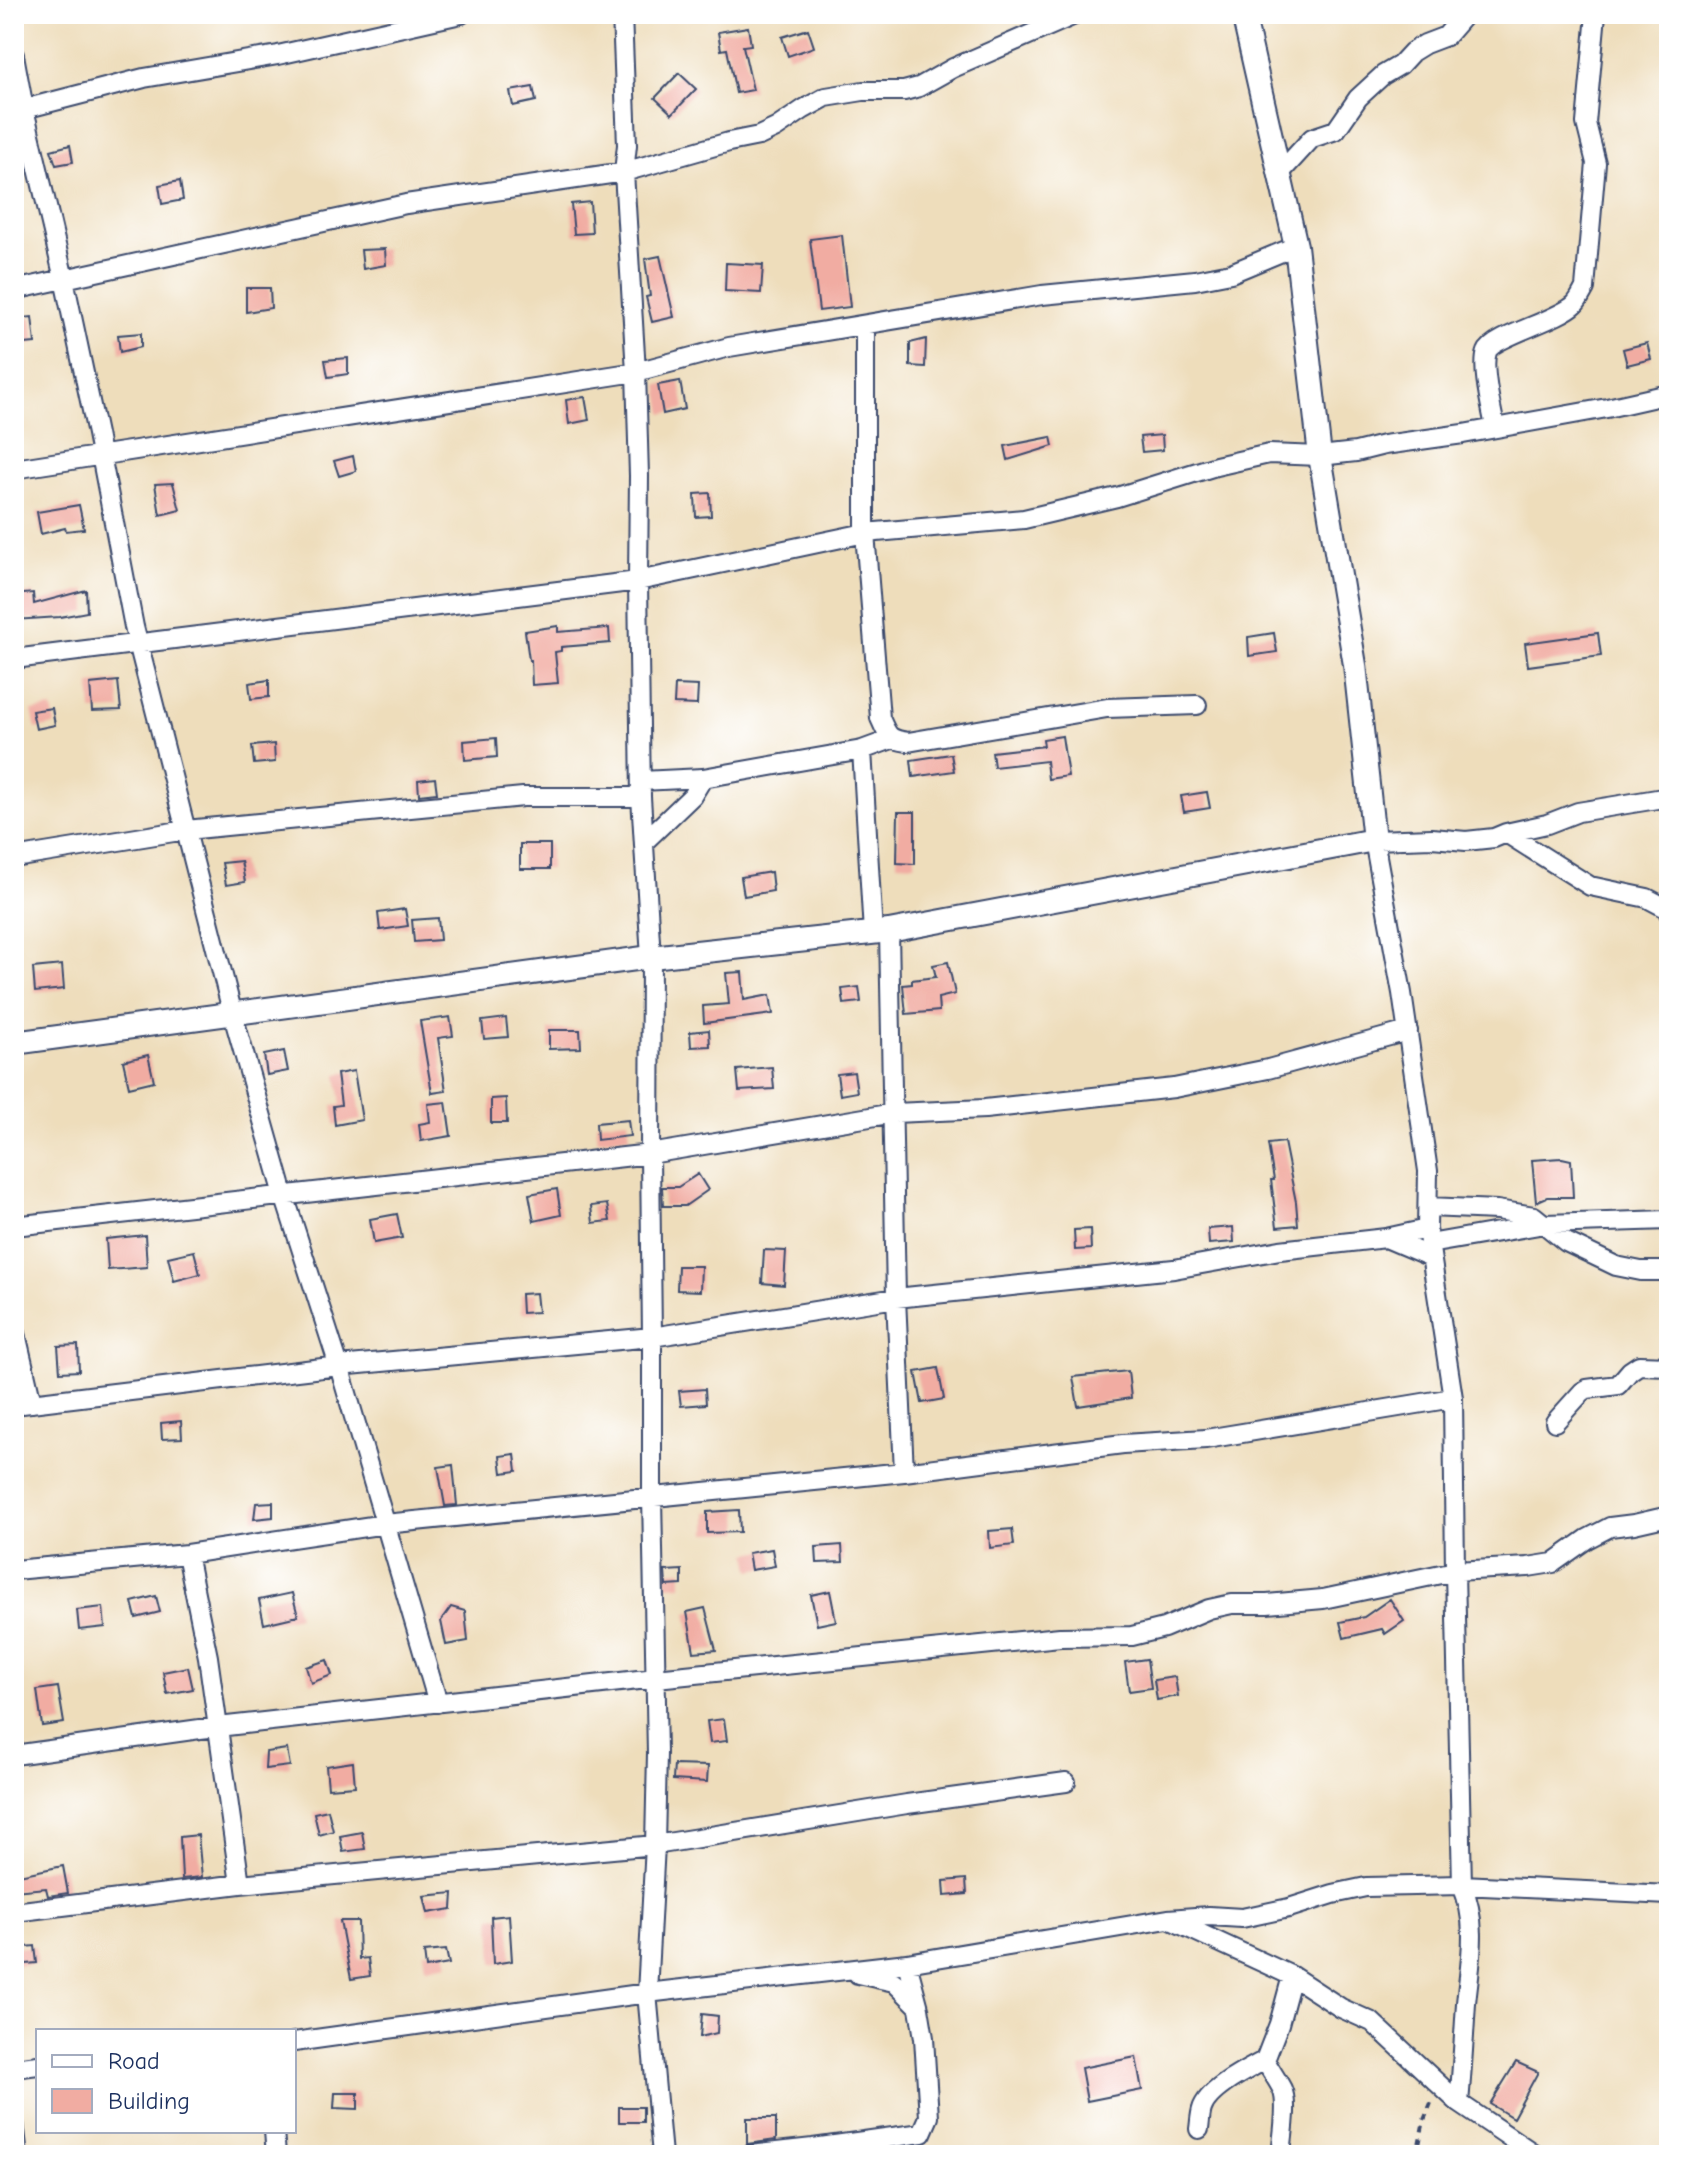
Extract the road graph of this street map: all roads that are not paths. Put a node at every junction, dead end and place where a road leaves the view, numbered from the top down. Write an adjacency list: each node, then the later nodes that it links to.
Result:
1 (461, 14): 8 (street)
2 (622, 14): 9 (street)
3 (1077, 14): 9 (street)
4 (1243, 14): 10 (street)
5 (1465, 14): 10 (street)
6 (1596, 14): 17 (street)
7 (14, 55): 8 (street)
8 (24, 109): 12 (street)
9 (624, 172): 12 (street); 15 (street)
10 (1280, 173): 11 (street)
11 (1296, 246): 14 (street); 19 (street)
12 (64, 279): 13 (street); 18 (street)
13 (14, 290)
14 (865, 325): 15 (street); 21 (street)
15 (636, 372): 18 (street); 22 (street)
16 (1669, 394): 17 (street)
17 (1495, 427): 19 (street)
18 (101, 455): 20 (street); 23 (street)
19 (1320, 456): 21 (street); 33 (street)
20 (14, 469)
21 (865, 533): 22 (street); 26 (street)
22 (638, 581): 23 (street); 29 (street)
23 (139, 645): 24 (street); 31 (street)
24 (14, 659)
25 (1197, 705): 26 (street)
26 (892, 739): 27 (street)
27 (862, 750): 28 (street); 37 (street)
28 (703, 778): 29 (street); 34 (street)
29 (641, 789): 31 (street); 34 (street)
30 (1669, 797): 32 (street)
31 (186, 830): 35 (street); 39 (street)
32 (1506, 833): 33 (street); 36 (street)
33 (1374, 840): 37 (street); 40 (street)
34 (645, 841): 38 (street)
35 (14, 858)
36 (1669, 913)
37 (881, 932): 38 (street); 42 (street)
38 (651, 957): 39 (street); 43 (street)
39 (233, 1015): 41 (street); 44 (street)
40 (1408, 1031): 42 (street); 45 (street)
41 (14, 1043)
42 (894, 1113): 43 (street); 52 (street)
43 (650, 1154): 44 (street); 54 (street)
44 (284, 1195): 48 (street); 55 (street)
45 (1428, 1207): 47 (street); 50 (street)
46 (1669, 1220): 47 (street)
47 (1545, 1224): 50 (street); 51 (street)
48 (14, 1226)
49 (1386, 1238): 50 (street); 50 (street); 52 (street)
50 (1429, 1243): 57 (street)
51 (1669, 1271)
52 (896, 1298): 54 (street); 60 (street)
53 (14, 1325): 58 (street)
54 (652, 1337): 55 (street); 61 (street)
55 (339, 1366): 58 (street); 63 (street)
56 (1669, 1366): 59 (street)
57 (1453, 1398): 60 (street); 66 (street)
58 (23, 1404)
59 (1555, 1422)
60 (904, 1472): 61 (street)
61 (652, 1497): 63 (street); 67 (street)
62 (1669, 1516): 66 (street)
63 (385, 1524): 64 (street); 68 (street)
64 (187, 1554): 65 (street); 69 (street)
65 (14, 1570)
66 (1455, 1571): 67 (street); 74 (street)
67 (656, 1678): 68 (street); 72 (street)
68 (438, 1703): 69 (street)
69 (219, 1727): 70 (street); 73 (street)
70 (14, 1755)
71 (1066, 1782): 72 (street)
72 (655, 1845): 73 (street); 81 (street)
73 (240, 1884): 76 (street)
74 (1462, 1885): 75 (street); 77 (street); 87 (street)
75 (1669, 1895)
76 (14, 1912)
77 (1168, 1919): 78 (street); 80 (street)
78 (907, 1963): 79 (street); 82 (street)
79 (839, 1971): 81 (street); 82 (street)
80 (1292, 1976): 84 (street); 87 (street)
81 (647, 1993): 83 (street); 94 (street)
82 (919, 2008): 91 (street)
83 (296, 2042)
84 (1265, 2060): 89 (street); 97 (street)
85 (36, 2065): 86 (street)
86 (14, 2068)
87 (1459, 2103): 98 (street)
88 (14, 2122): 92 (street)
89 (1199, 2129)
90 (274, 2133): 93 (street)
91 (903, 2136): 95 (street); 96 (street)
92 (18, 2155)
93 (276, 2155)
94 (662, 2155)
95 (750, 2155)
96 (906, 2155)
97 (1281, 2155)
98 (1536, 2155)

